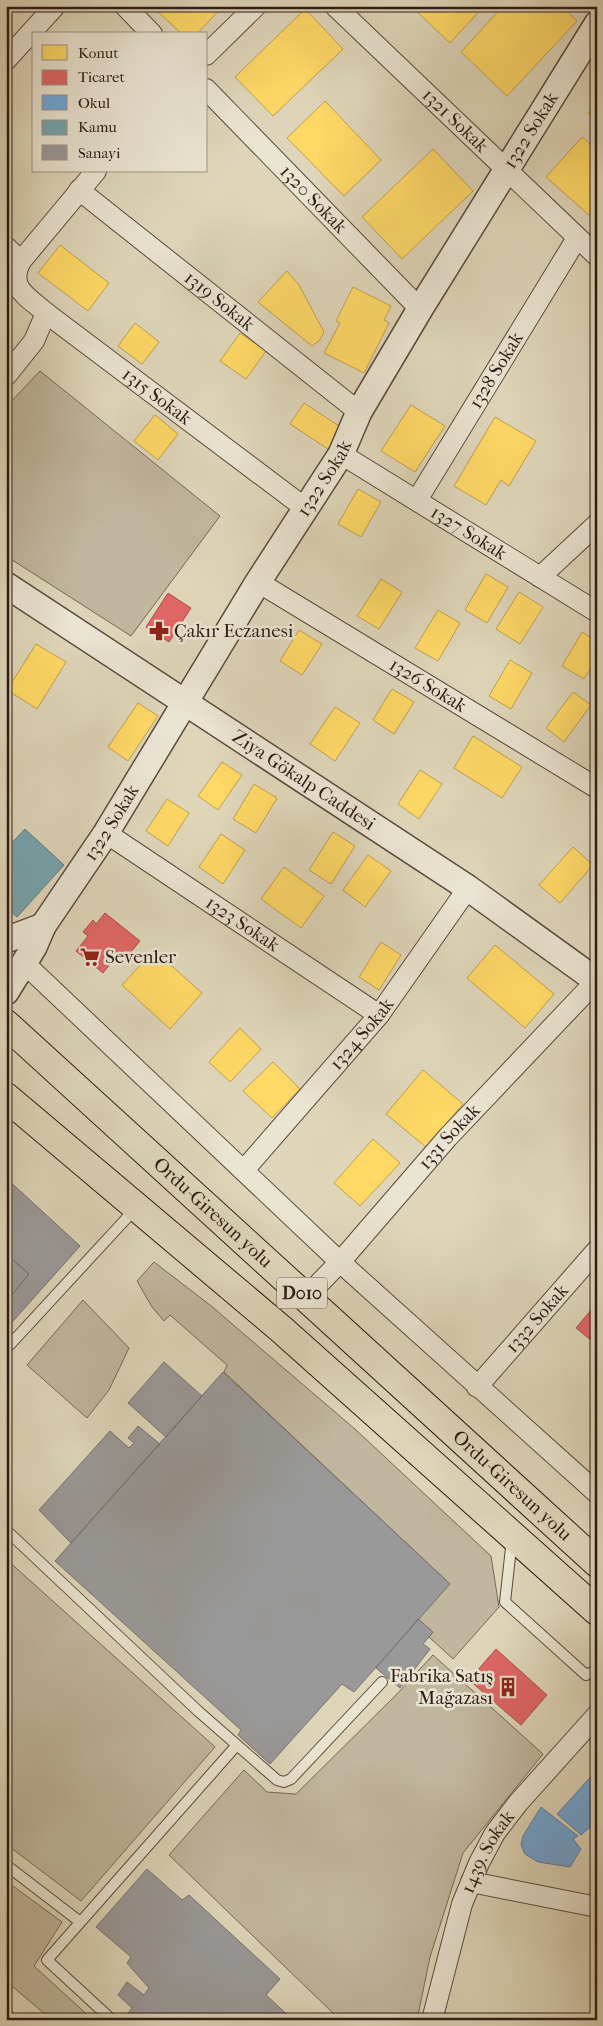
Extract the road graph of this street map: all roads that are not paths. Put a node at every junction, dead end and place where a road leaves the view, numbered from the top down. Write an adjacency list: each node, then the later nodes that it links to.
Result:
1 (55, 6): 8 (street)
2 (125, 6): 6 (street)
3 (256, 6): 7 (street)
4 (336, 6): 10 (street, 1321 Sokak)
5 (597, 24): 10 (street, 1322 Sokak)
6 (150, 32)
7 (208, 53)
8 (6, 60)
9 (208, 90): 17 (street, 1320 Sokak)
10 (508, 171): 13 (street, 1321 Sokak); 17 (street, 1322 Sokak)
11 (95, 172): 12 (street)
12 (79, 190): 16 (street); 20 (street, 1319 Sokak)
13 (577, 238): 15 (street, 1321 Sokak); 22 (street, 1328 Sokak)
14 (6, 247): 16 (street)
15 (597, 256)
16 (21, 261): 18 (street, 1315 Sokak)
17 (420, 310): 20 (street, 1322 Sokak)
18 (46, 313): 19 (street); 23 (street, 1315 Sokak)
19 (6, 376)
20 (359, 412): 21 (street, 1322 Sokak)
21 (341, 454): 22 (street, 1327 Sokak); 23 (street, 1322 Sokak)
22 (417, 500): 25 (street, 1327 Sokak)
23 (305, 508): 26 (street, 1322 Sokak)
24 (597, 524): 25 (street)
25 (540, 577): 28 (street, 1327 Sokak)
26 (258, 582): 29 (street, 1322 Sokak); 30 (street, 1326 Sokak)
27 (6, 585): 29 (street, Ziya Gökalp Caddesi)
28 (597, 612)
29 (187, 702): 31 (street, 1322 Sokak); 32 (street, Ziya Gökalp Caddesi)
30 (597, 788)
31 (106, 833): 33 (street, 1322 Sokak); 38 (street, 1323 Sokak)
32 (468, 888): 36 (street, Ziya Gökalp Caddesi); 38 (street, 1324 Sokak)
33 (43, 926): 34 (street); 35 (street, 1322 Sokak)
34 (6, 940)
35 (24, 963): 37 (street, 1322 Sokak); 41 (street)
36 (597, 981): 44 (street, 1331 Sokak)
37 (6, 992)
38 (379, 1015): 41 (street, 1324 Sokak)
39 (6, 1024): 45 (highway, Ordu-Giresun yolu / D010)
40 (6, 1097): 42 (highway, Ordu-Giresun yolu / D010)
41 (244, 1170): 44 (street)
42 (136, 1207): 46 (lane); 50 (highway, Ordu-Giresun yolu / D010)
43 (597, 1250): 47 (street, 1332 Sokak)
44 (340, 1262): 45 (street, 1331 Sokak); 47 (street)
45 (306, 1297): 51 (highway, Ordu-Giresun yolu / D010)
46 (6, 1349)
47 (477, 1387): 48 (street)
48 (597, 1493)
49 (6, 1530): 56 (lane)
50 (512, 1536): 52 (highway, Ordu-Giresun yolu / D010); 53 (lane)
51 (597, 1563)
52 (597, 1611)
53 (597, 1670)
54 (382, 1682): 56 (lane)
55 (597, 1716): 58 (street, 1439. Sokak)
56 (236, 1746): 60 (lane)
57 (6, 1865): 60 (lane)
58 (472, 1882): 59 (street); 62 (street, 1439. Sokak)
59 (597, 1907)
60 (80, 1921): 61 (lane)
61 (112, 2020)
62 (432, 2020)

